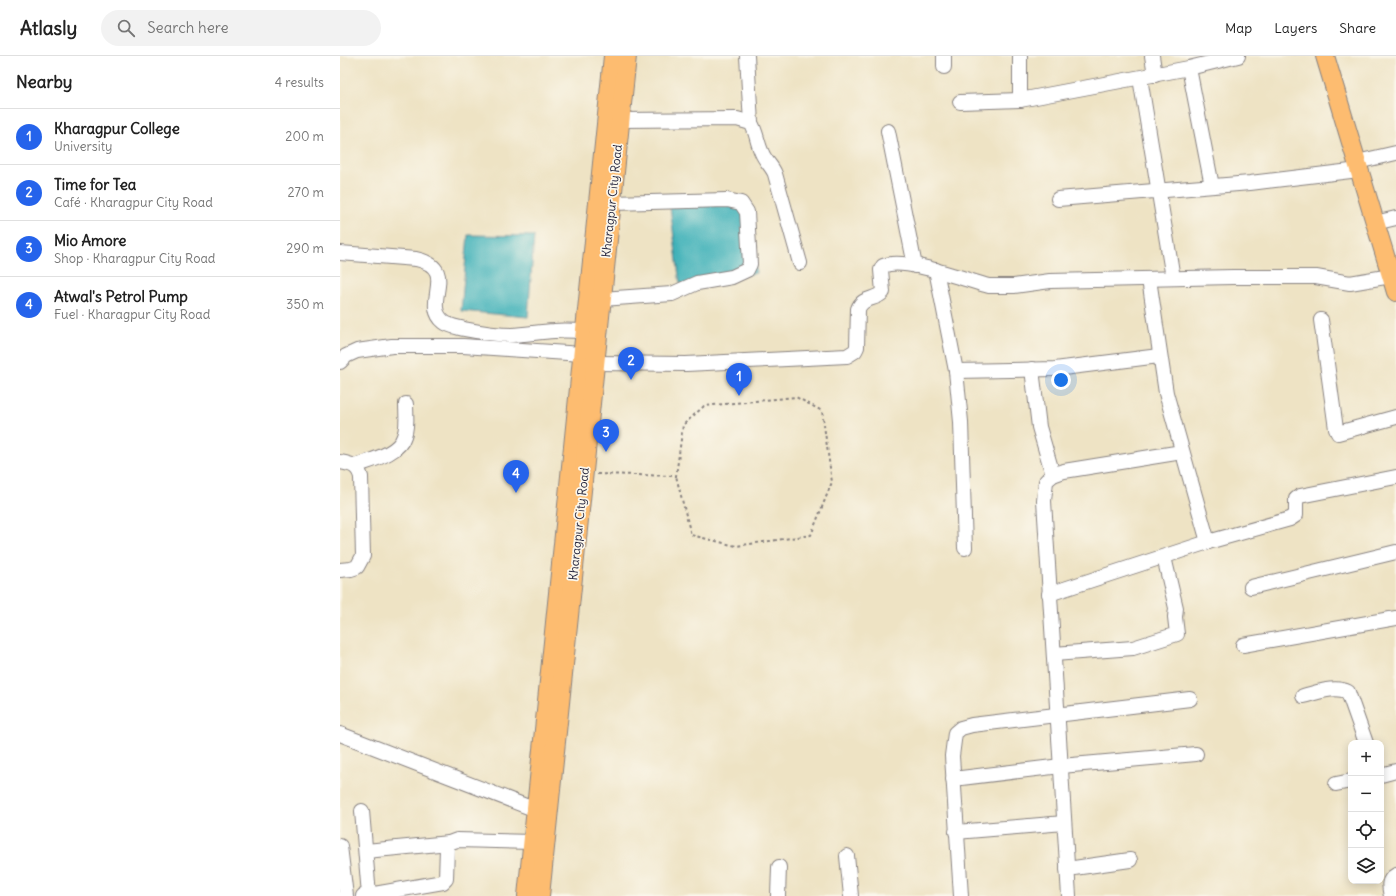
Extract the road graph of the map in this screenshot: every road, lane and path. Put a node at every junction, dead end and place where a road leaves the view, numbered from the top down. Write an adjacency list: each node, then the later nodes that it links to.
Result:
1 (613, 56): 33 (main road)
2 (627, 56): 13 (main road, Kharagpur City Road)
3 (747, 56): 14 (street)
4 (1020, 56): 11 (street)
5 (1152, 56): 9 (street)
6 (1238, 56): 8 (street)
7 (1325, 56): 17 (main road)
8 (1189, 68): 9 (street); 18 (street)
9 (1155, 75): 10 (street)
10 (1140, 78): 11 (street); 19 (street)
11 (1020, 100): 12 (street)
12 (960, 102)
13 (620, 120): 14 (street); 21 (main road, Kharagpur City Road)
14 (751, 123): 25 (street)
15 (888, 131): 26 (street)
16 (1396, 153): 17 (street)
17 (1358, 166): 18 (street); 23 (main road)
18 (1212, 186): 19 (street)
19 (1160, 189): 20 (street); 28 (street)
20 (1058, 199)
21 (612, 203): 31 (main road, Kharagpur City Road); 31 (street)
22 (1396, 218): 23 (street)
23 (1375, 223): 30 (main road)
24 (340, 253): 33 (street)
25 (800, 263)
26 (915, 266): 27 (street); 35 (street)
27 (936, 270): 29 (street); 38 (street)
28 (1173, 278): 29 (street); 30 (street)
29 (1149, 279): 34 (street)
30 (1394, 284)
31 (602, 299): 35 (main road, Kharagpur City Road)
32 (1321, 320): 40 (street)
33 (585, 331): 35 (main road)
34 (1159, 356): 37 (street); 41 (street)
35 (589, 359): 36 (street); 44 (main road, Kharagpur City Road); 70 (main road)
36 (340, 362)
37 (1032, 369): 38 (street); 45 (street)
38 (956, 371): 49 (street)
39 (406, 404): 43 (street)
40 (1396, 417)
41 (1182, 452): 45 (street); 48 (street)
42 (340, 462): 43 (street)
43 (355, 466): 52 (street)
44 (584, 474): 46 (path); 86 (main road, Kharagpur City Road)
45 (1053, 475): 54 (street)
46 (676, 476): 46 (path)
47 (1396, 477): 48 (street)
48 (1208, 542): 51 (street)
49 (965, 548)
50 (1396, 552): 53 (street)
51 (1164, 557): 54 (street); 57 (street)
52 (340, 570)
53 (1251, 587)
54 (1049, 594): 57 (street)
55 (1396, 618): 56 (street)
56 (1243, 645)
57 (1054, 654): 60 (street)
58 (1302, 696): 62 (street)
59 (1190, 699): 60 (street)
60 (1058, 715): 64 (street); 67 (street)
61 (340, 734): 70 (street)
62 (1365, 740)
63 (1196, 754): 64 (street)
64 (1061, 766): 67 (street); 72 (street)
65 (1396, 771): 66 (street)
66 (1384, 774)
67 (953, 779): 73 (street)
68 (1348, 782): 69 (street)
69 (1336, 784)
70 (536, 810): 74 (main road)
71 (362, 811): 77 (street)
72 (1064, 823): 73 (street); 81 (street)
73 (956, 832): 89 (street)
74 (532, 842): 75 (street); 85 (main road)
75 (449, 843): 77 (street); 84 (street)
76 (340, 846): 83 (street)
77 (366, 851): 84 (street)
78 (847, 856): 88 (street)
79 (1130, 860): 81 (street)
80 (779, 867): 87 (street)
81 (1067, 869): 90 (street)
82 (1396, 875): 91 (street)
83 (346, 896)
84 (366, 896)
85 (527, 896)
86 (540, 896)
87 (778, 896)
88 (851, 896)
89 (961, 896)
90 (1069, 896)
91 (1391, 896)

